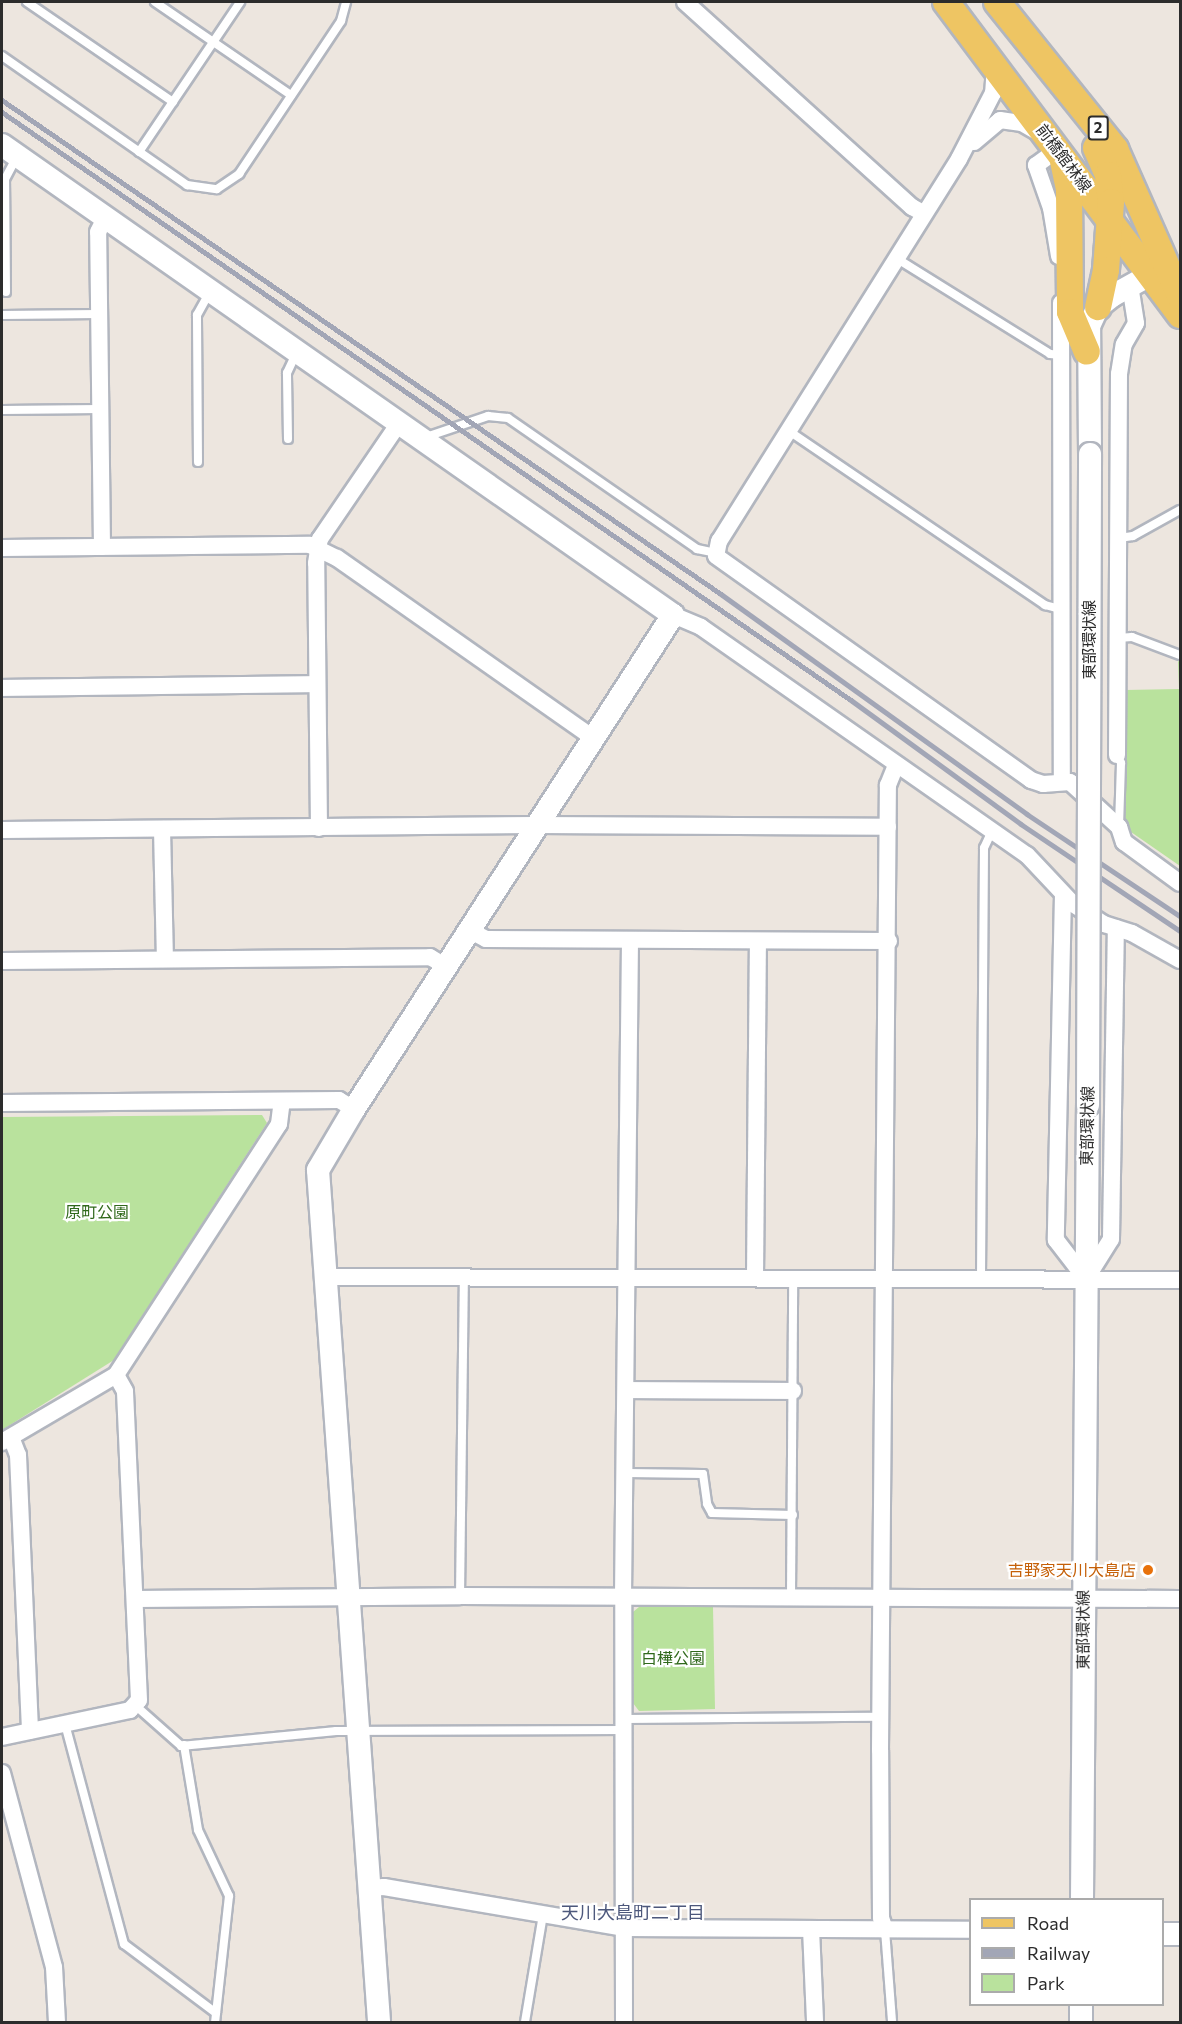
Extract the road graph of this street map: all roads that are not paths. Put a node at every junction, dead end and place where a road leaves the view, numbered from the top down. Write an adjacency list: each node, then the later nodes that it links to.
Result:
1 (27, 2): 13 (lane)
2 (155, 2): 9 (lane)
3 (240, 2): 9 (lane)
4 (346, 2): 12 (lane)
5 (685, 2): 19 (street)
6 (946, 2): 10 (main road, 前橋館林線 / 2)
7 (997, 2): 8 (main road, 前橋館林線 / 2)
8 (1022, 35): 15 (main road, 前橋館林線 / 2); 21 (main road)
9 (214, 41): 12 (lane); 13 (lane)
10 (990, 54): 14 (main road, 前橋館林線 / 2); 18 (street)
11 (2, 56): 17 (lane)
12 (291, 95): 17 (lane)
13 (173, 102): 17 (lane)
14 (1055, 148): 18 (street); 21 (main road, 前橋館林線 / 2); 33 (main road); 34 (street)
15 (1115, 149): 22 (main road); 24 (main road, 前橋館林線 / 2)
16 (9, 150): 20 (street); 26 (lane)
17 (139, 152)
18 (959, 159): 19 (street)
19 (923, 213): 23 (street)
20 (106, 216): 25 (street); 29 (street)
21 (1110, 221): 24 (main road, 前橋館林線 / 2); 28 (main road)
22 (1180, 247)
23 (896, 258): 34 (lane); 38 (street)
24 (1157, 276): 27 (main road, 前橋館林線 / 2); 28 (street); 31 (main road, 前橋館林線 / 2); 43 (street)
25 (210, 290): 32 (street); 41 (lane)
26 (6, 292)
27 (1180, 296)
28 (1098, 307): 33 (street, 東部環状線)
29 (99, 314): 30 (lane); 35 (street)
30 (2, 315)
31 (1180, 315)
32 (297, 351): 37 (street); 39 (lane)
33 (1087, 352): 86 (street, 東部環状線, bridge)
34 (1061, 355): 48 (street)
35 (100, 409): 36 (lane); 44 (street)
36 (2, 410)
37 (399, 423): 40 (street); 46 (street)
38 (789, 431): 47 (street); 48 (lane)
39 (288, 439)
40 (420, 440): 47 (lane); 49 (street)
41 (198, 462)
42 (1180, 510): 43 (lane)
43 (1119, 538): 50 (street)
44 (102, 547): 45 (street); 46 (street)
45 (2, 548)
46 (318, 548): 52 (street); 54 (street)
47 (716, 554): 57 (street)
48 (1060, 609): 57 (street)
49 (673, 615): 54 (street); 56 (street)
50 (1118, 638): 51 (lane); 55 (street)
51 (1180, 655)
52 (316, 684): 53 (street); 61 (street)
53 (2, 688)
54 (593, 738): 58 (street)
55 (1117, 755): 59 (lane)
56 (896, 765): 60 (street); 64 (street)
57 (1062, 781): 59 (street)
58 (536, 825): 60 (street); 61 (street); 68 (street)
59 (1119, 826): 65 (street)
60 (888, 827): 70 (street)
61 (319, 828): 62 (street)
62 (162, 829): 63 (street); 72 (street)
63 (2, 830)
64 (992, 831): 66 (street); 85 (lane)
65 (1180, 883)
66 (1063, 894): 67 (street); 86 (street)
67 (1116, 928): 73 (street); 86 (street)
68 (469, 930): 69 (street); 75 (street)
69 (630, 940): 71 (street); 80 (street)
70 (889, 941): 71 (street); 84 (street)
71 (758, 942): 81 (street)
72 (165, 959): 74 (street); 75 (street)
73 (1180, 960)
74 (2, 961)
75 (446, 966): 78 (street)
76 (282, 1101): 77 (street); 78 (street); 88 (street)
77 (2, 1103)
78 (354, 1109): 79 (street)
79 (326, 1277): 82 (street); 99 (street)
80 (628, 1277): 81 (street); 82 (street); 89 (street)
81 (755, 1277): 83 (street)
82 (464, 1278): 94 (lane)
83 (793, 1278): 84 (street); 90 (lane)
84 (884, 1278): 85 (street); 97 (street)
85 (981, 1278): 86 (street)
86 (1086, 1279): 87 (street); 100 (street, 東部環状線)
87 (1180, 1280)
88 (116, 1375): 91 (street); 98 (street)
89 (627, 1390): 90 (street); 92 (street)
90 (793, 1391): 93 (lane)
91 (6, 1440): 107 (street)
92 (627, 1473): 93 (lane); 95 (street)
93 (793, 1515): 96 (lane)
94 (460, 1596): 95 (street); 99 (street)
95 (623, 1597): 96 (street); 105 (street)
96 (791, 1597): 97 (street)
97 (881, 1597): 100 (street); 103 (street)
98 (135, 1599): 99 (street); 102 (street)
99 (349, 1599): 106 (street)
100 (1083, 1599): 101 (street); 112 (street, 東部環状線)
101 (1180, 1599)
102 (136, 1706): 104 (street); 109 (lane)
103 (880, 1717): 105 (lane); 116 (street)
104 (64, 1724): 107 (street); 121 (lane)
105 (626, 1725): 106 (lane); 114 (street)
106 (357, 1730): 109 (lane); 111 (street)
107 (30, 1731): 108 (street)
108 (2, 1737)
109 (184, 1745): 121 (lane)
110 (2, 1773): 122 (street)
111 (370, 1888): 113 (street); 124 (street)
112 (1082, 1898)
113 (543, 1914): 114 (street); 125 (lane)
114 (624, 1928): 115 (street); 126 (street)
115 (811, 1929): 116 (street); 127 (street)
116 (885, 1930): 117 (street); 128 (lane)
117 (969, 1930)
118 (1164, 1934): 119 (street)
119 (1180, 1934)
120 (1081, 2006): 129 (street)
121 (216, 2013): 123 (lane)
122 (57, 2022)
123 (215, 2022)
124 (379, 2022)
125 (525, 2022)
126 (624, 2022)
127 (815, 2022)
128 (892, 2022)
129 (1081, 2022)

